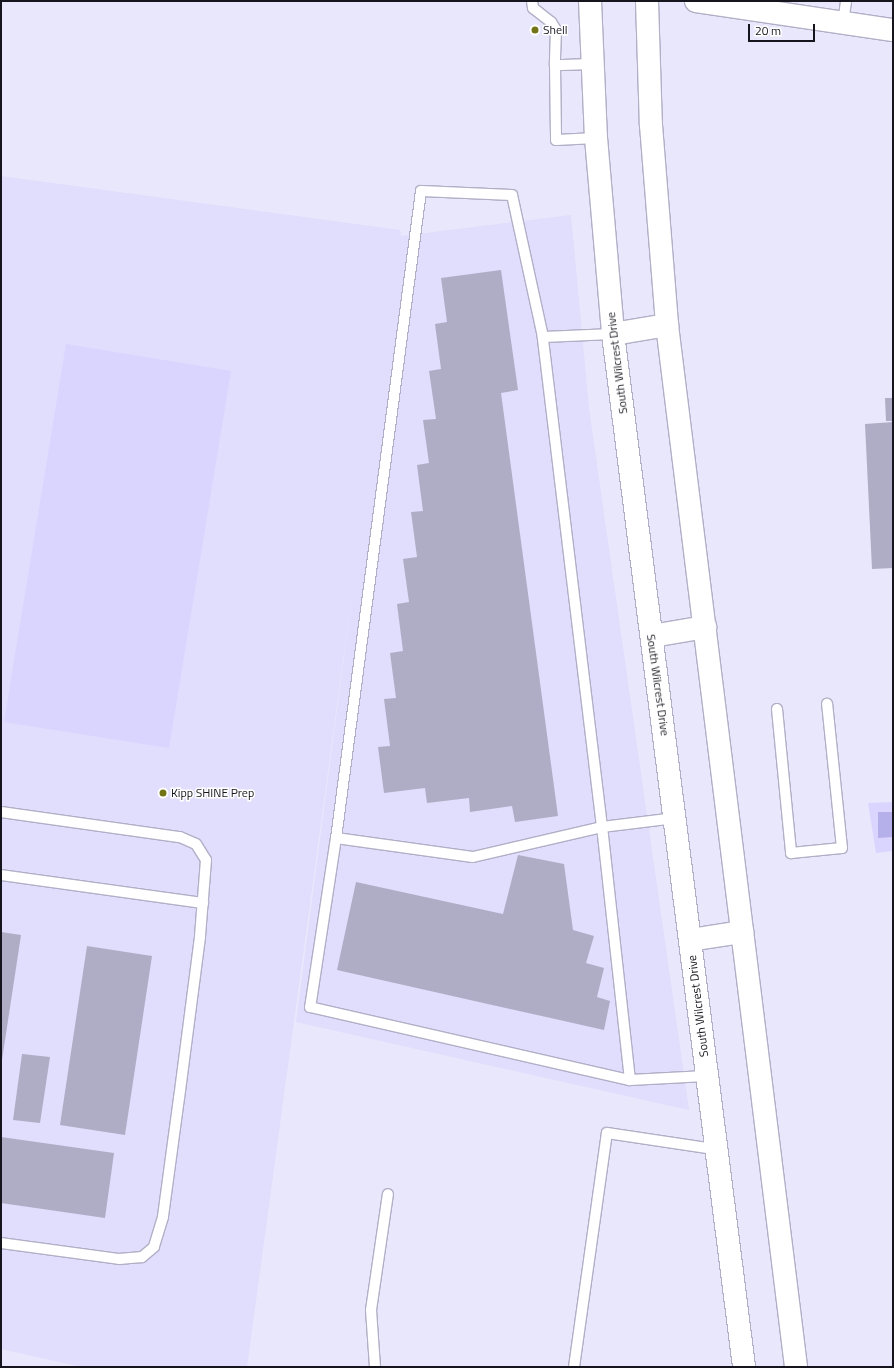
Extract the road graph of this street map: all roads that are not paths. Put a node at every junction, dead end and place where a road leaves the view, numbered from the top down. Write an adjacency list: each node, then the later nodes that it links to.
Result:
1 (532, 1): 10 (lane)
2 (590, 1): 9 (main road, South Wilcrest Drive)
3 (647, 1): 12 (main road)
4 (696, 1): 6 (main road)
5 (846, 1): 7 (lane)
6 (739, 4): 7 (main road)
7 (844, 23): 8 (main road)
8 (893, 30)
9 (592, 64): 10 (lane); 11 (main road, South Wilcrest Drive)
10 (555, 65): 11 (lane)
11 (596, 138): 13 (main road, South Wilcrest Drive)
12 (667, 325): 13 (main road); 15 (main road)
13 (613, 334): 14 (lane); 16 (main road, South Wilcrest Drive)
14 (543, 337): 21 (lane); 22 (lane)
15 (705, 627): 16 (main road); 25 (main road)
16 (652, 636): 20 (main road, South Wilcrest Drive)
17 (828, 704): 18 (lane)
18 (776, 710)
19 (1, 812): 24 (lane)
20 (675, 818): 21 (lane); 26 (main road, South Wilcrest Drive)
21 (602, 827): 22 (lane); 28 (lane)
22 (336, 838): 28 (lane)
23 (1, 876): 24 (lane)
24 (203, 903): 31 (lane)
25 (742, 932): 26 (main road); 35 (main road)
26 (690, 940): 27 (main road, South Wilcrest Drive)
27 (706, 1076): 28 (lane); 29 (main road, South Wilcrest Drive)
28 (630, 1080)
29 (714, 1149): 33 (lane); 34 (main road, South Wilcrest Drive)
30 (388, 1194): 32 (lane)
31 (1, 1243)
32 (375, 1367)
33 (574, 1367)
34 (744, 1367)
35 (796, 1367)

